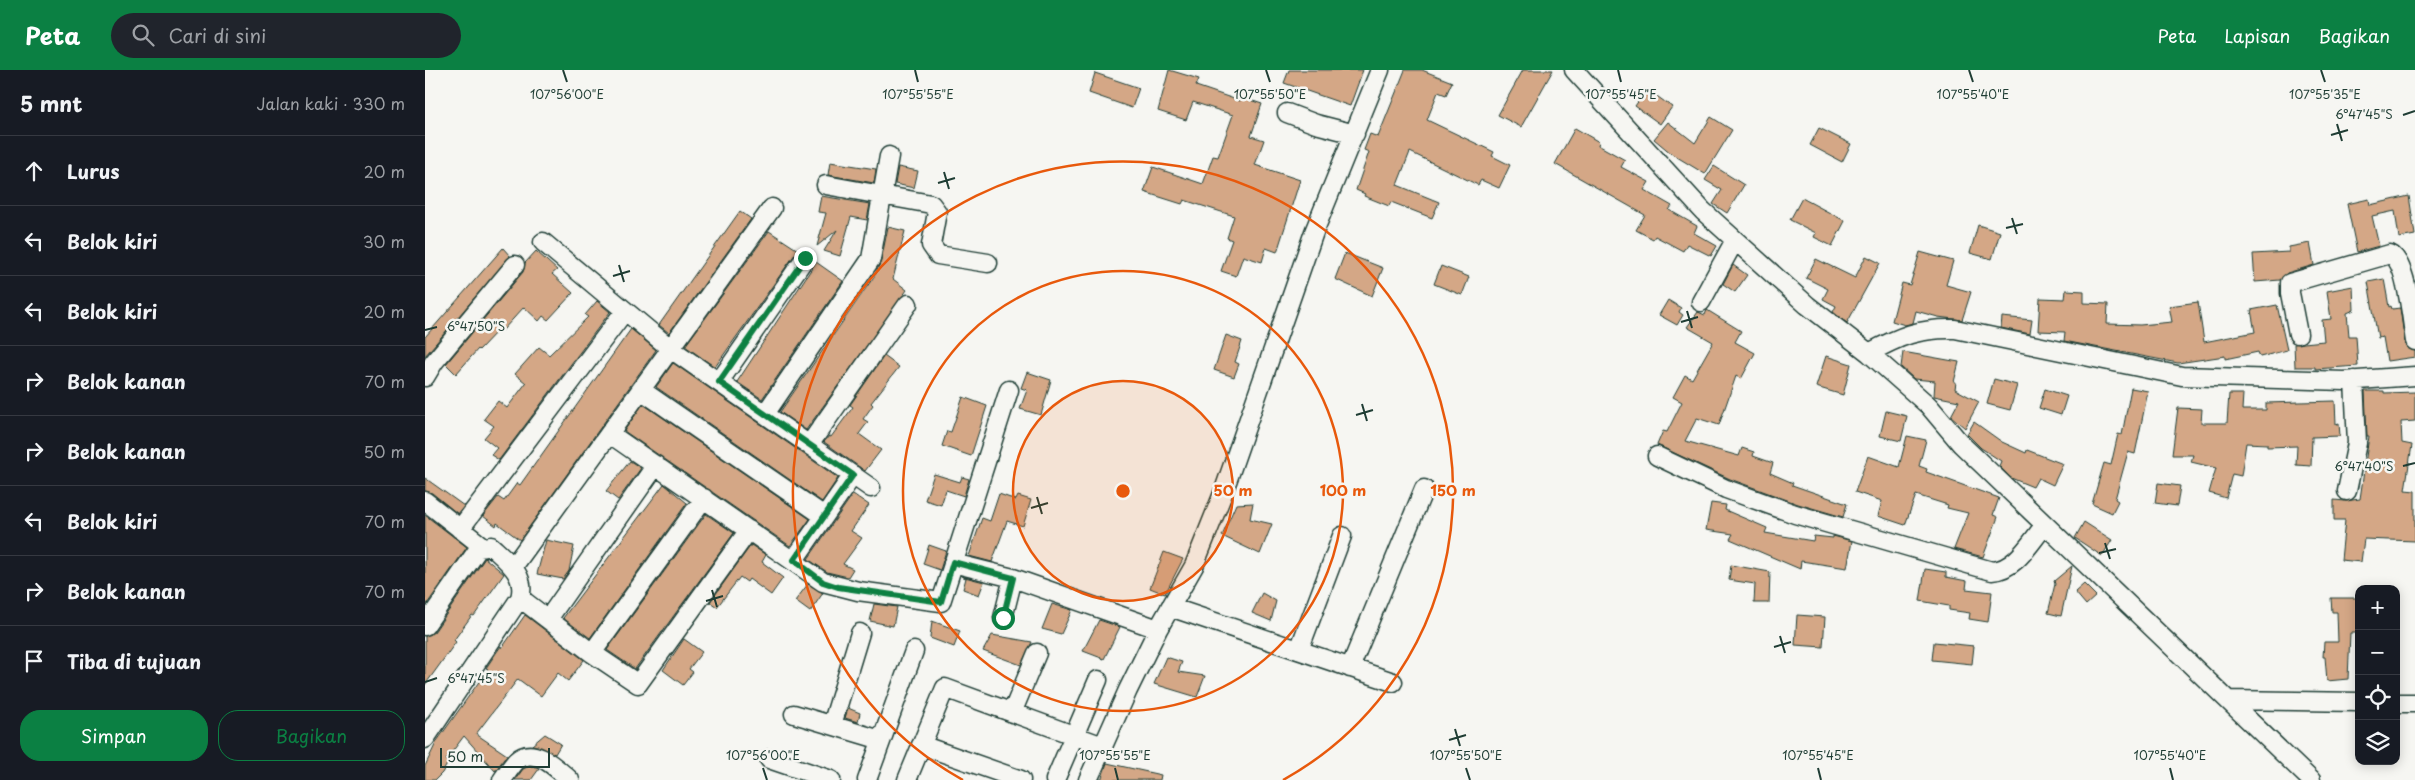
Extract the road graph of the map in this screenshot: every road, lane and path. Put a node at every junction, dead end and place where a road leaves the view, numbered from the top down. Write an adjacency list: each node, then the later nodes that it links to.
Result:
1 (1380, 70): 4 (street)
2 (1574, 70): 9 (street)
3 (1287, 112): 4 (street)
4 (1355, 134): 49 (street)
5 (889, 156): 7 (street)
6 (826, 185): 7 (street)
7 (882, 196): 12 (street); 27 (street)
8 (773, 208): 19 (street)
9 (1735, 240): 14 (street); 20 (street)
10 (543, 242): 16 (street)
11 (805, 258): 24 (street)
12 (988, 263)
13 (515, 265): 22 (street)
14 (1701, 302)
15 (908, 304): 29 (street)
16 (624, 312): 19 (street); 40 (street)
17 (2299, 334): 18 (street)
18 (2415, 341)
19 (671, 349): 24 (street); 25 (street)
20 (1869, 353): 23 (street); 39 (street)
21 (2415, 376): 23 (street)
22 (425, 377)
23 (2354, 380): 35 (street)
24 (719, 382): 27 (street)
25 (641, 390): 28 (street); 38 (street)
26 (1009, 390): 45 (street)
27 (765, 414): 29 (street)
28 (609, 434): 31 (street); 46 (street)
29 (809, 445): 32 (street)
30 (1657, 456): 39 (street)
31 (656, 465): 36 (street); 51 (street)
32 (853, 475): 33 (street); 38 (street)
33 (871, 488)
34 (1424, 489): 59 (street)
35 (2347, 491)
36 (704, 498): 41 (street); 57 (street)
37 (425, 501): 40 (street)
38 (824, 516): 44 (street)
39 (2045, 525): 62 (street)
40 (460, 529): 43 (street)
41 (749, 530): 44 (street); 57 (street)
42 (1342, 536): 55 (street)
43 (481, 546): 46 (street); 52 (street)
44 (794, 560): 45 (street)
45 (953, 562): 47 (street)
46 (513, 567): 48 (street)
47 (1013, 578): 50 (street); 53 (street)
48 (520, 598): 51 (street); 70 (street)
49 (1170, 608): 53 (street); 55 (street)
50 (1003, 618)
51 (547, 619): 57 (street)
52 (425, 626)
53 (1158, 629): 73 (street)
54 (860, 633): 68 (street)
55 (1299, 650): 59 (street)
56 (914, 651): 71 (street)
57 (591, 653)
58 (1037, 653): 66 (street)
59 (1351, 668): 61 (street)
60 (1098, 680): 69 (street)
61 (1393, 682)
62 (2228, 700): 63 (street); 83 (street)
63 (2355, 702)
64 (2400, 703): 65 (street)
65 (2415, 703)
66 (1012, 713): 69 (street); 72 (street)
67 (794, 714): 68 (street)
68 (832, 725): 71 (street)
69 (1074, 736): 73 (street); 81 (street)
70 (425, 739)
71 (881, 740): 78 (street)
72 (921, 745): 79 (street); 80 (street)
73 (1103, 746): 82 (street)
74 (769, 759): 77 (street)
75 (502, 780): 76 (street)
76 (570, 780)
77 (828, 780)
78 (867, 780)
79 (907, 780)
80 (1021, 780)
81 (1055, 780)
82 (1088, 780)
83 (2311, 780)

